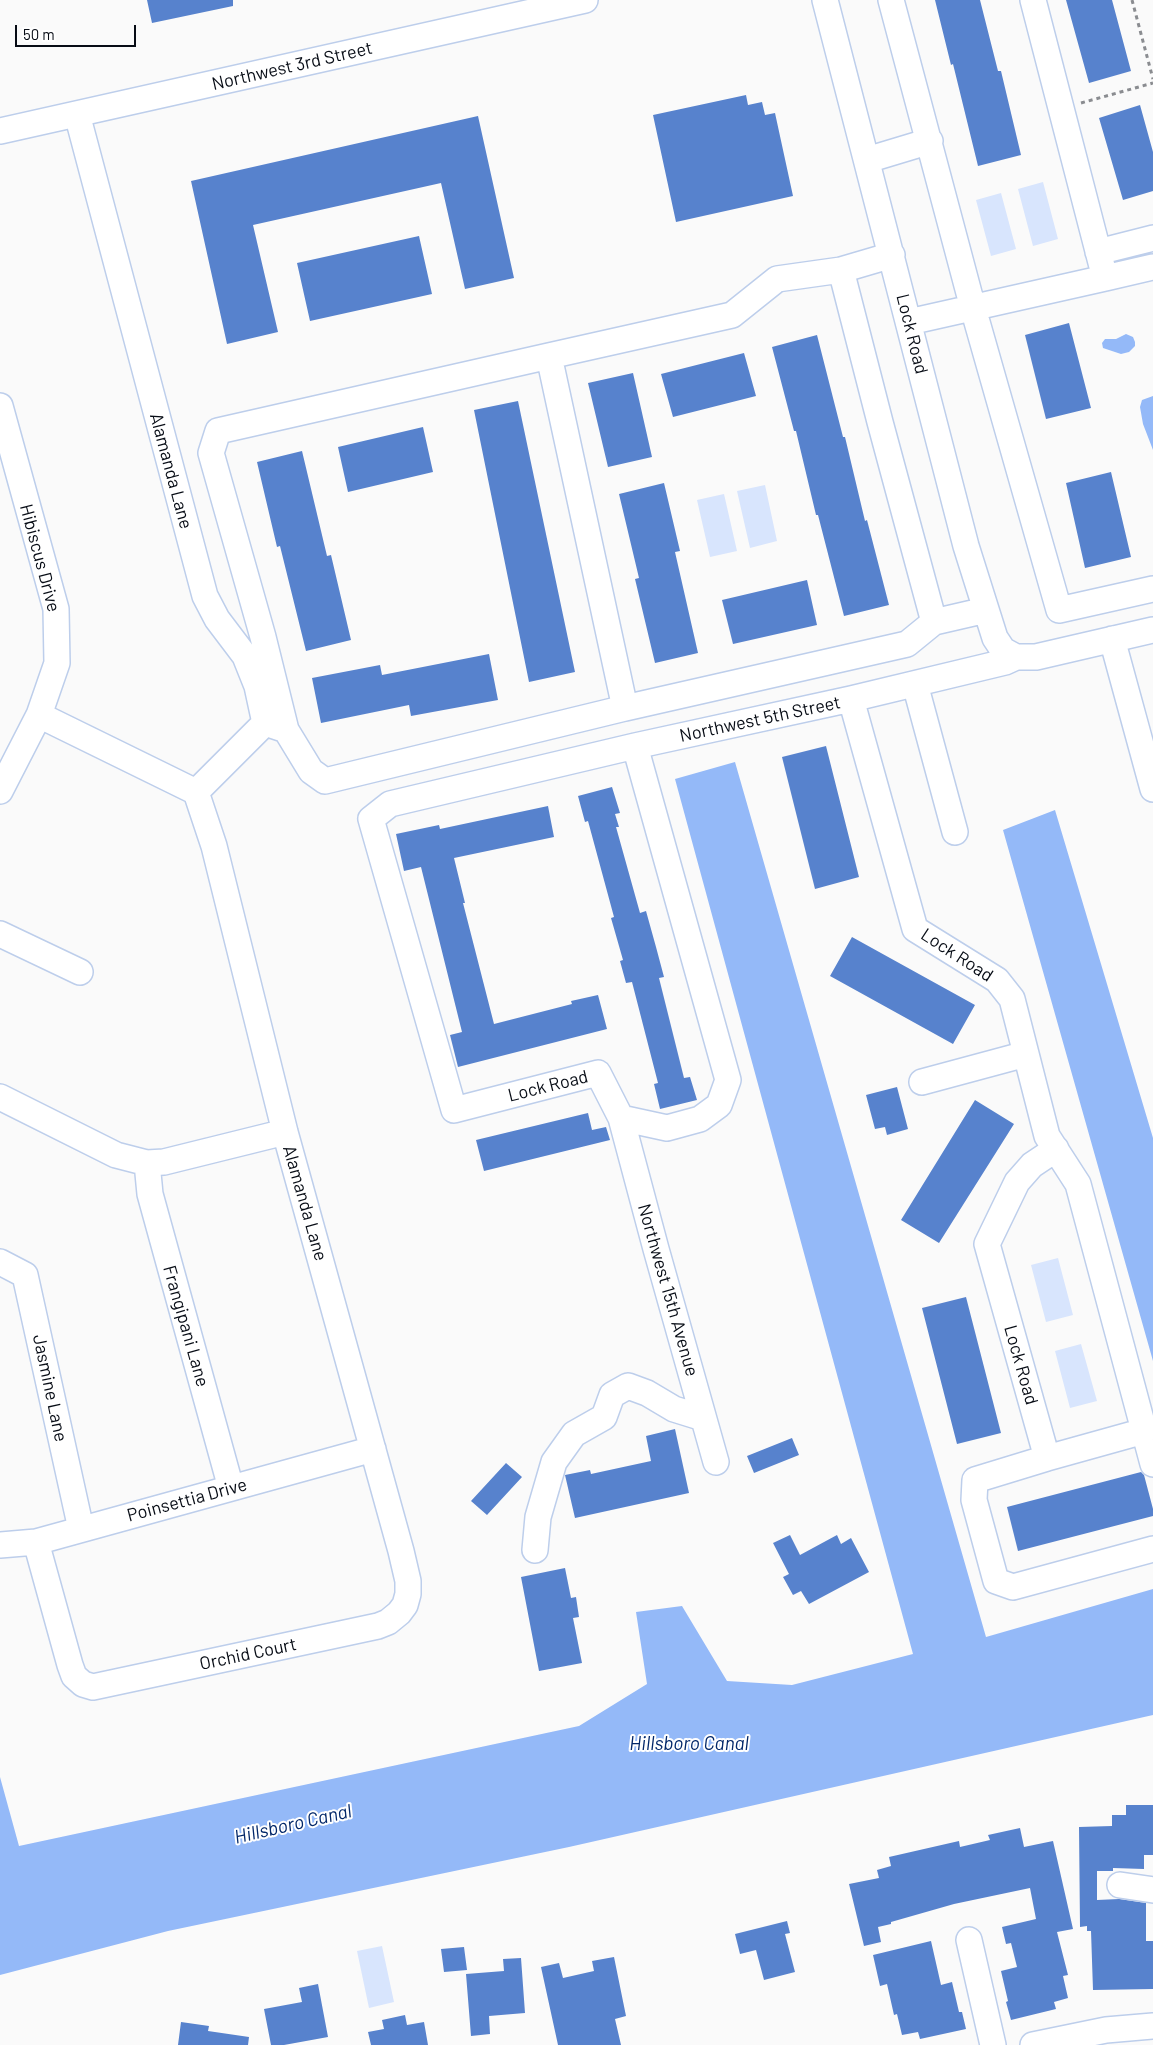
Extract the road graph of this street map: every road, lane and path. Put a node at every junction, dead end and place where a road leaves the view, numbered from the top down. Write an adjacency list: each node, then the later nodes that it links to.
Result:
1 (585, 0): 8 (street, Northwest 3rd Street)
2 (826, 0): 11 (street, Lock Road)
3 (891, 0): 10 (street)
4 (1033, 0): 13 (street)
5 (1132, 0): 6 (path)
6 (1153, 81): 7 (path)
7 (1081, 102)
8 (77, 114): 9 (street, Northwest 3rd Street); 33 (street, Alamanda Lane)
9 (0, 131)
10 (930, 141): 11 (street); 18 (street)
11 (867, 160): 14 (street, Lock Road)
12 (1153, 238): 13 (street)
13 (1098, 252): 17 (street)
14 (892, 255): 16 (street); 19 (street, Lock Road)
15 (1153, 267): 17 (street)
16 (840, 270): 20 (street); 25 (street)
17 (1105, 278): 18 (street)
18 (973, 308): 19 (street); 23 (street)
19 (909, 322): 24 (street, Lock Road)
20 (550, 356): 31 (street); 33 (street)
21 (0, 406): 22 (street, Hibiscus Drive)
22 (10, 482): 32 (street, Hibiscus Drive)
23 (1153, 589)
24 (986, 610): 25 (street); 28 (street, Lock Road)
25 (934, 622): 31 (street)
26 (1153, 630): 27 (street, Northwest 5th Street)
27 (1112, 639): 28 (street, Northwest 5th Street); 34 (street)
28 (1016, 658): 29 (street, Northwest 5th Street)
29 (915, 684): 30 (street, Northwest 5th Street); 40 (street)
30 (851, 699): 35 (street, Northwest 5th Street); 43 (street, Lock Road)
31 (625, 708): 33 (street)
32 (39, 715): 37 (street, Hibiscus Drive); 38 (street)
33 (276, 726): 38 (street)
34 (1145, 732): 36 (street)
35 (634, 746): 39 (street, Northwest 5th Street); 46 (street)
36 (1153, 789)
37 (0, 791)
38 (196, 792): 47 (street, Alamanda Lane)
39 (371, 820): 46 (street, Lock Road)
40 (955, 832)
41 (0, 934): 42 (street)
42 (80, 972)
43 (1026, 1054): 44 (street); 48 (street, Lock Road)
44 (922, 1082)
45 (0, 1098): 49 (street)
46 (621, 1118): 51 (street, Northwest 15th Avenue)
47 (285, 1132): 49 (street); 53 (street, Alamanda Lane)
48 (1056, 1149): 52 (street, Lock Road); 54 (street, Lock Road)
49 (147, 1163): 57 (street, Frangipani Lane)
50 (0, 1262): 58 (street, Jasmine Lane)
51 (703, 1418): 55 (street, Northwest 15th Avenue); 62 (street)
52 (1144, 1431): 54 (street); 56 (street, Lock Road)
53 (373, 1449): 57 (street, Poinsettia Drive); 63 (street, Alamanda Lane)
54 (1047, 1458): 61 (street)
55 (716, 1462)
56 (1153, 1464)
57 (231, 1488): 58 (street, Poinsettia Drive)
58 (81, 1528): 59 (street, Poinsettia Drive)
59 (36, 1542): 60 (street, Poinsettia Drive); 63 (street, Orchid Court)
60 (0, 1545)
61 (1153, 1549)
62 (535, 1550)
63 (399, 1613)
64 (1120, 1885): 65 (street)
65 (1153, 1890)
66 (969, 1940): 68 (street)
67 (1153, 2026): 69 (street)
68 (994, 2045)
69 (1033, 2045)

